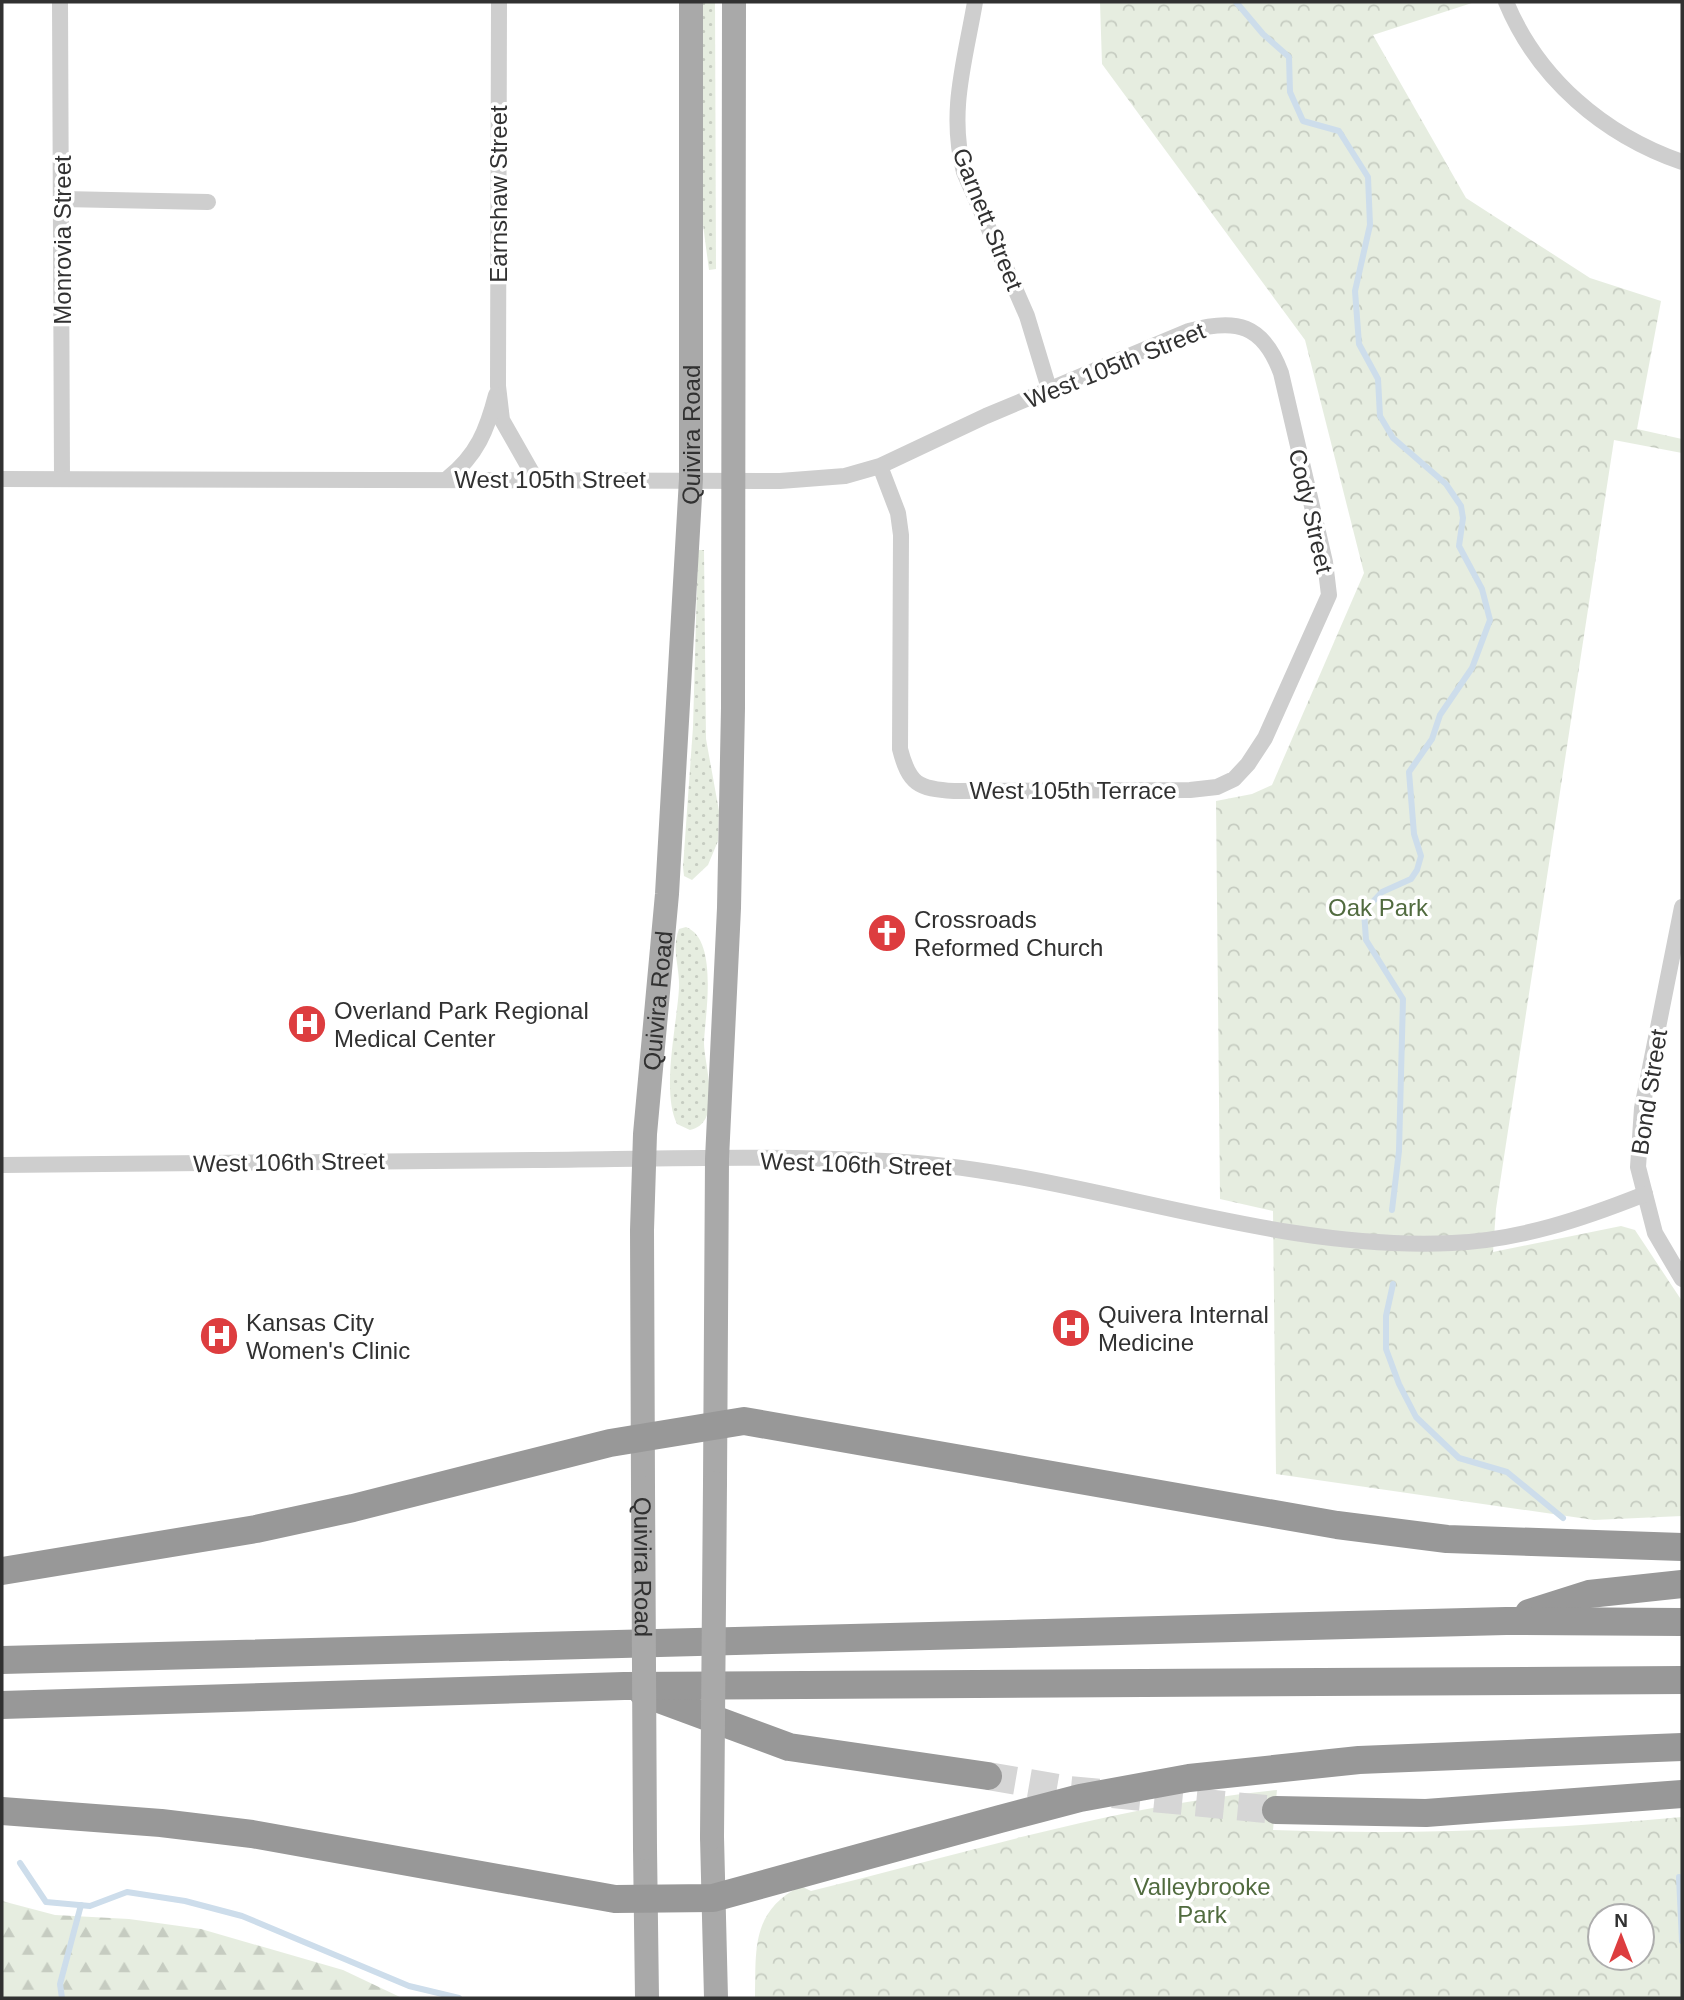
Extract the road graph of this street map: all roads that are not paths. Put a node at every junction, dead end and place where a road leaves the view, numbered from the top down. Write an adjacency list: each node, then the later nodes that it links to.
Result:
1 (60, 2): 8 (street, Monrovia Street)
2 (499, 2): 11 (street, Earnshaw Street)
3 (691, 2): 18 (main road, Quivira Road)
4 (734, 2): 19 (main road, Quivira Road)
5 (975, 2): 12 (street, Garnett Street)
6 (1506, 2): 7 (street)
7 (1682, 162)
8 (62, 200): 9 (street); 17 (street, Monrovia Street)
9 (208, 202)
10 (1236, 324): 12 (street, West 105th Street); 20 (street, Cody Street)
11 (498, 386): 14 (street, Earnshaw Street); 15 (street, Earnshaw Street)
12 (1049, 392): 13 (street, West 105th Street)
13 (880, 466): 19 (street, West 105th Street); 20 (street, West 105th Terrace)
14 (448, 478): 15 (street, West 105th Street); 17 (street, West 105th Street)
15 (535, 478): 18 (street, West 105th Street)
16 (2, 479): 17 (street, West 105th Street)
17 (62, 479)
18 (691, 479): 19 (street, West 105th Street); 22 (main road, Quivira Road)
19 (734, 480): 23 (main road, Quivira Road)
20 (1234, 779)
21 (1682, 907): 25 (street, Bond Street)
22 (644, 1158): 23 (street, West 106th Street); 24 (street, West 106th Street); 28 (main road, Quivira Road)
23 (717, 1159): 25 (street, West 106th Street); 27 (main road, Quivira Road)
24 (2, 1165)
25 (1645, 1194): 26 (street)
26 (1682, 1279)
27 (715, 1426): 28 (highway); 29 (highway); 43 (main road, Quivira Road, bridge)
28 (643, 1437): 30 (highway); 44 (main road, Quivira Road, bridge)
29 (1682, 1547)
30 (2, 1571)
31 (1682, 1584): 32 (highway)
32 (1506, 1621): 33 (highway); 34 (highway)
33 (1682, 1622)
34 (2, 1660)
35 (1682, 1680): 36 (highway)
36 (624, 1686): 37 (highway); 39 (highway)
37 (2, 1705)
38 (1682, 1746): 43 (highway)
39 (988, 1776)
40 (1682, 1794): 41 (highway)
41 (1276, 1810)
42 (2, 1811): 44 (highway)
43 (713, 1898): 44 (highway); 46 (main road, Quivira Road)
44 (646, 1899): 45 (main road, Quivira Road)
45 (647, 1998)
46 (716, 1998)

